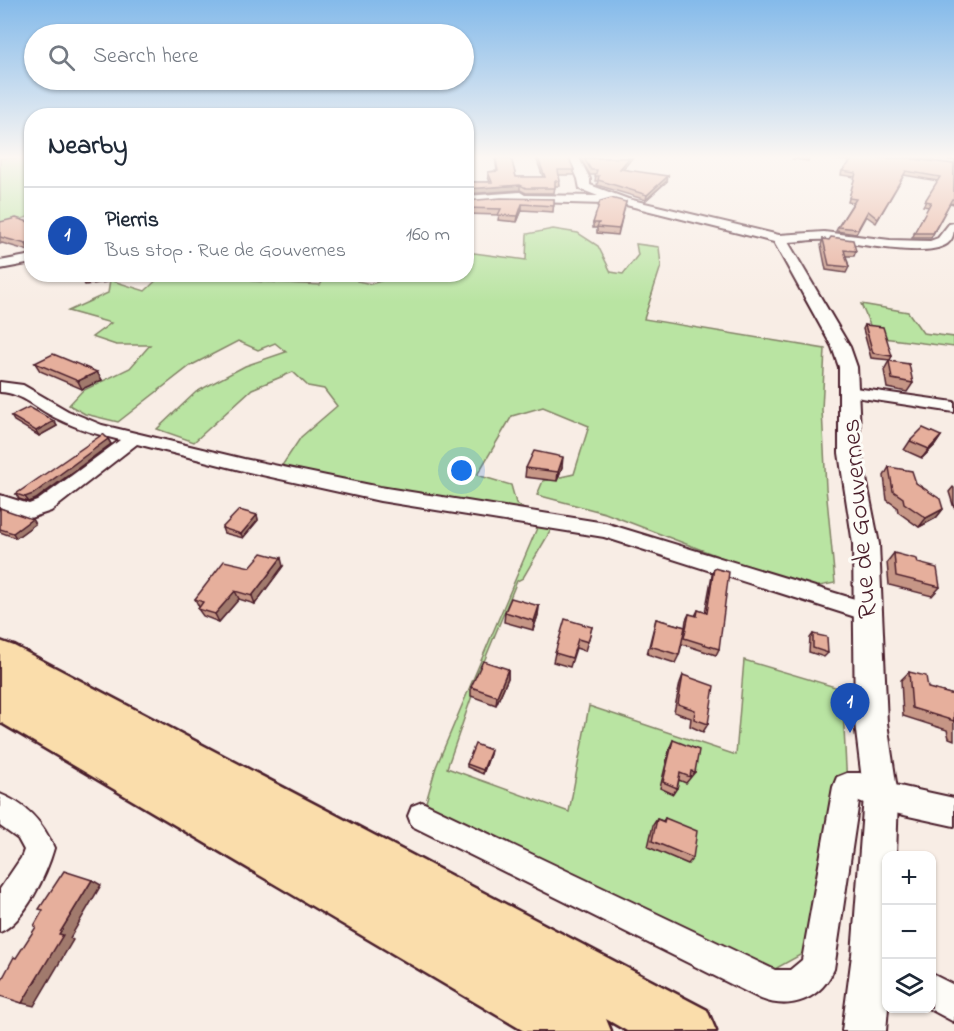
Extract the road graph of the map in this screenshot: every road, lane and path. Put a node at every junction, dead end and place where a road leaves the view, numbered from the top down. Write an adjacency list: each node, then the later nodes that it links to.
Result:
1 (641, 206): 3 (street)
2 (954, 226): 3 (street)
3 (779, 239): 7 (street, Rue de Gouvernes)
4 (24, 260): 5 (street)
5 (1, 264)
6 (0, 387): 9 (street)
7 (848, 392): 8 (street); 11 (street, Rue de Gouvernes)
8 (954, 407)
9 (134, 438): 10 (street); 11 (street)
10 (0, 502)
11 (868, 612): 14 (street, Rue de Gouvernes)
12 (0, 659): 23 (highway)
13 (0, 699): 22 (highway)
14 (881, 796): 16 (street); 17 (street); 19 (street, Rue de Gouvernes)
15 (0, 808): 18 (street)
16 (954, 812)
17 (422, 816)
18 (0, 916)
19 (879, 960): 24 (street, Rue de Gouvernes)
20 (936, 994): 21 (street)
21 (954, 1005)
22 (580, 1031)
23 (686, 1031)
24 (864, 1031)

